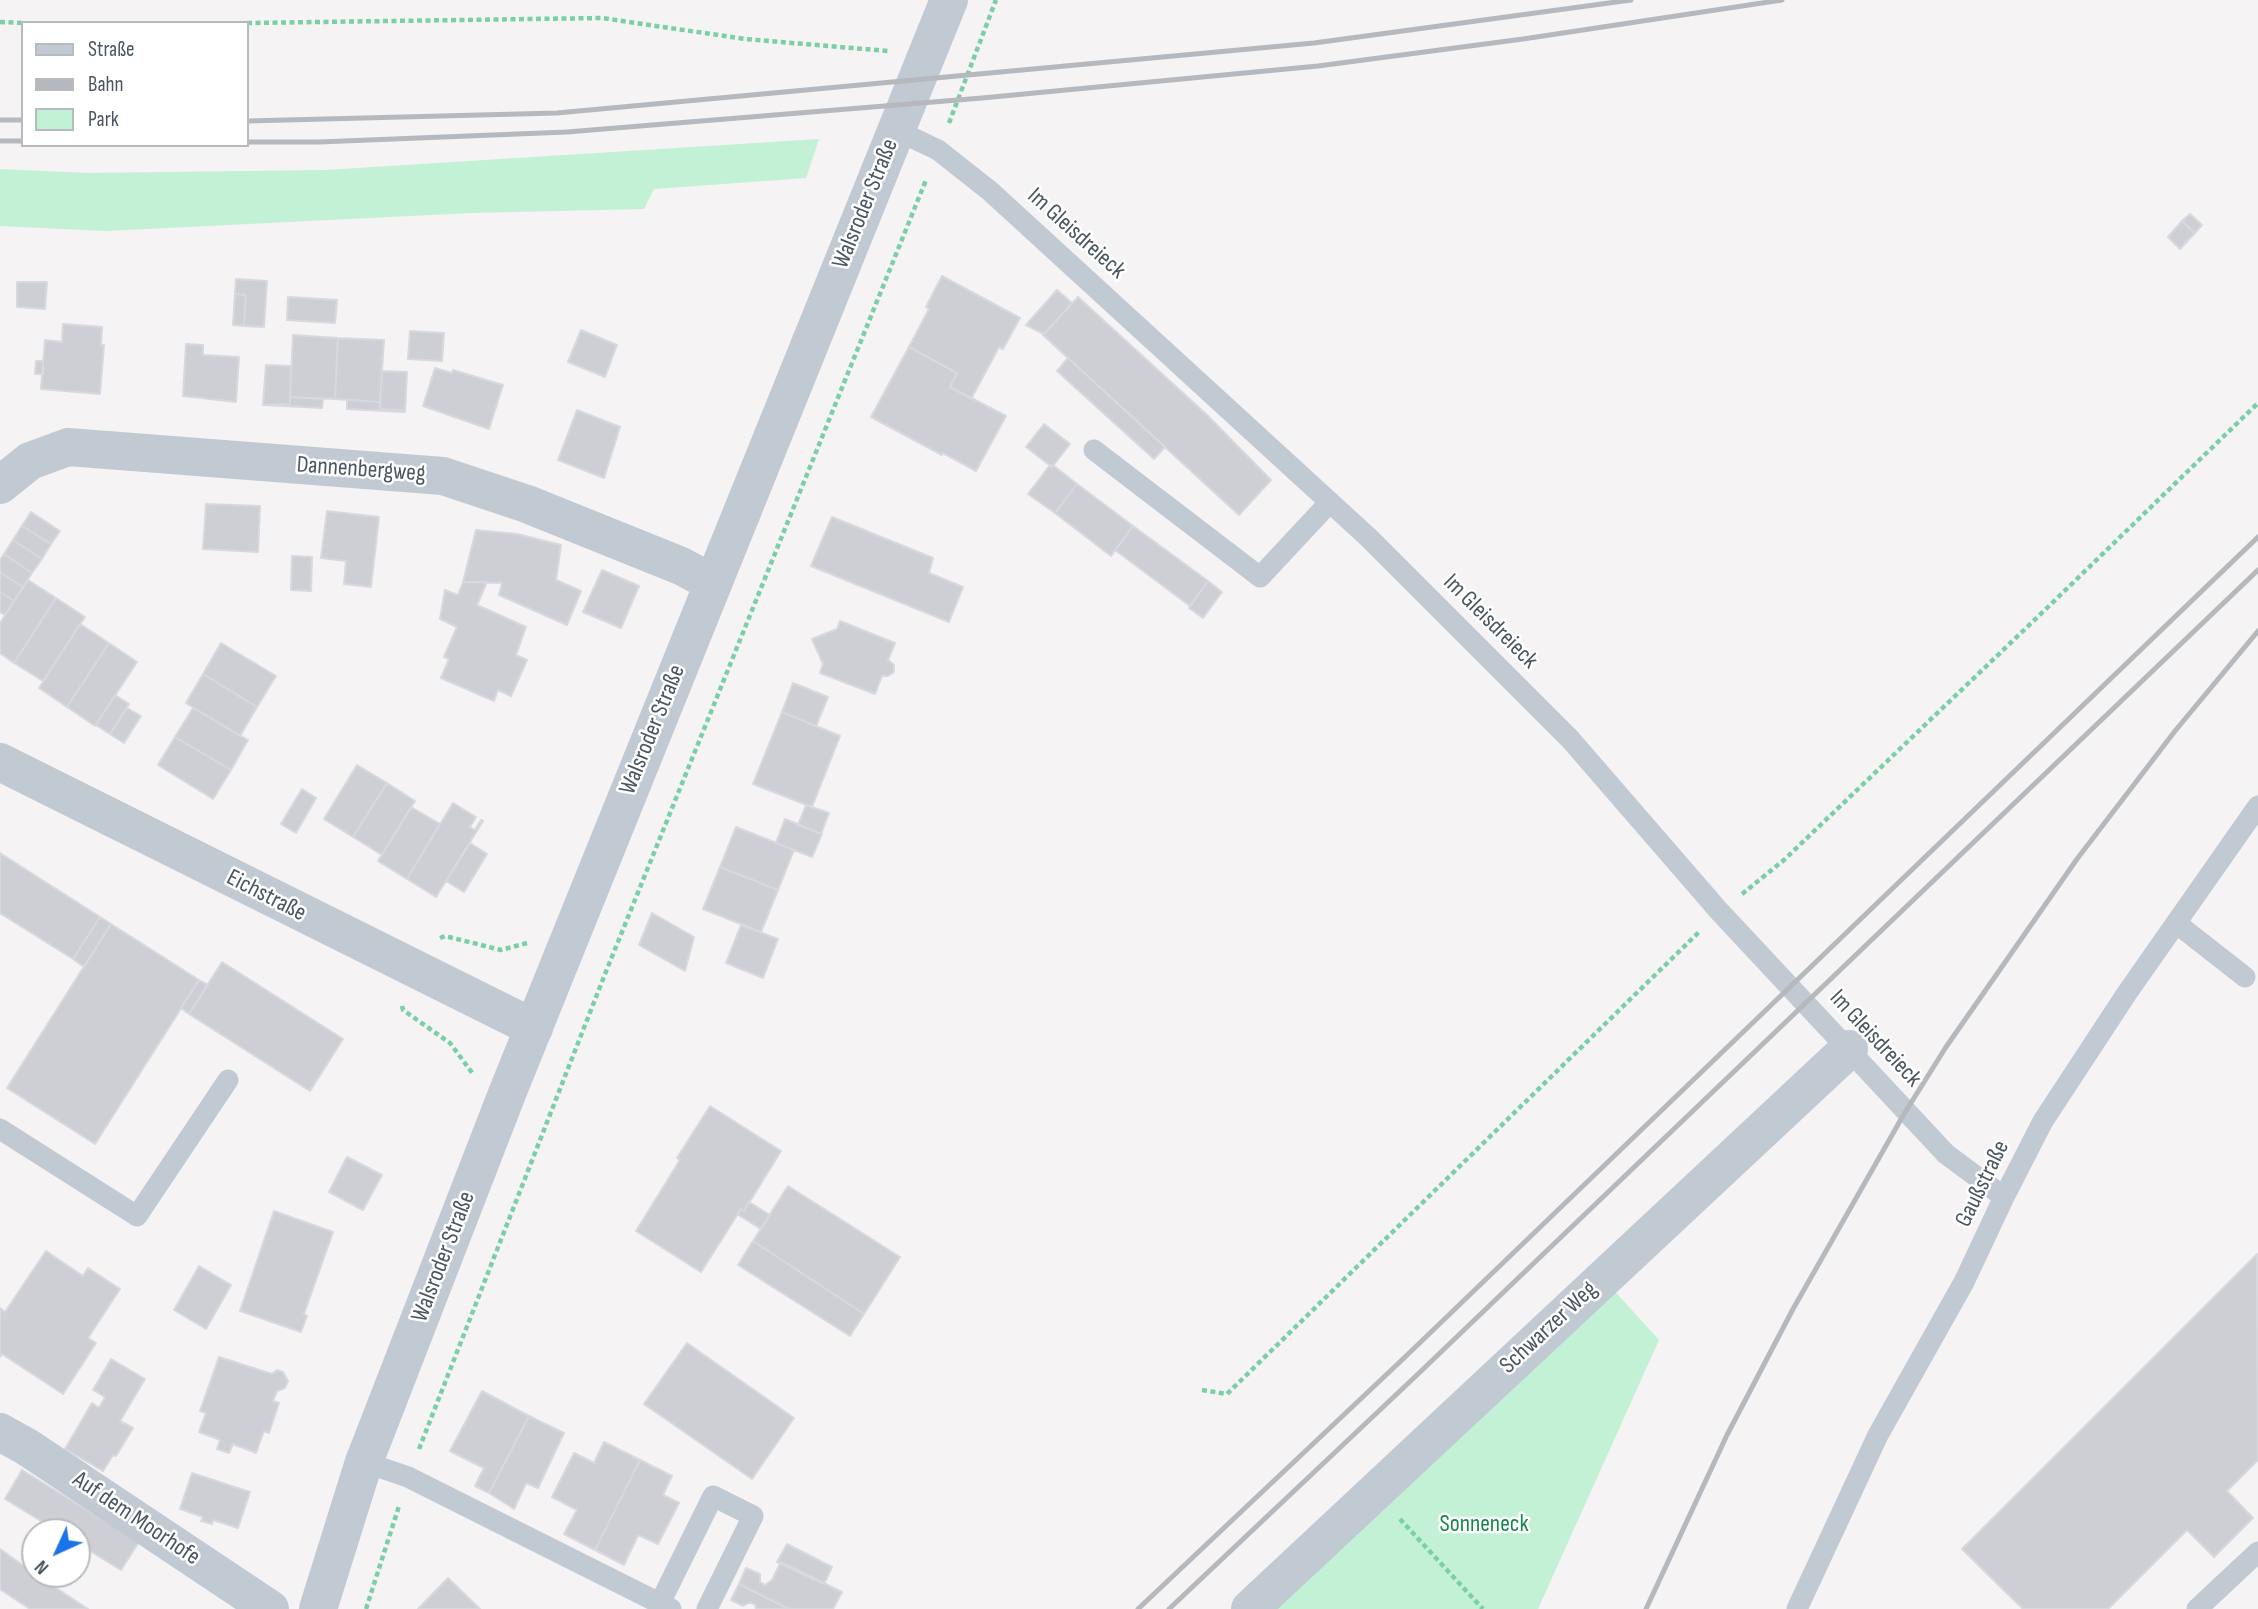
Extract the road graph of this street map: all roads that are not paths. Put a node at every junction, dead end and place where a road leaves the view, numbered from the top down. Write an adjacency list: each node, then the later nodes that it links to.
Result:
1 (949, 0): 2 (street, Walsroder Straße)
2 (896, 130): 5 (lane, Im Gleisdreieck); 6 (street, Walsroder Straße)
3 (1094, 450): 5 (lane)
4 (0, 485): 6 (street, Dannenbergweg)
5 (1330, 502): 12 (lane, Im Gleisdreieck)
6 (713, 583): 11 (street, Walsroder Straße)
7 (0, 762): 11 (street, Eichstraße)
8 (2258, 806): 9 (lane, Gaußstraße)
9 (2176, 923): 10 (lane); 15 (lane, Gaußstraße)
10 (2245, 977)
11 (534, 1028): 17 (street, Walsroder Straße)
12 (1849, 1049): 15 (lane, Im Gleisdreieck); 23 (street, Schwarzer Weg)
13 (228, 1080): 14 (lane)
14 (0, 1129)
15 (2004, 1197): 24 (lane, Gaußstraße)
16 (0, 1432): 20 (street, Auf dem Moorhofe)
17 (364, 1462): 19 (lane); 21 (street, Walsroder Straße)
18 (2258, 1552): 25 (lane)
19 (665, 1606): 22 (lane)
20 (270, 1609)
21 (318, 1609)
22 (707, 1609)
23 (1250, 1609)
24 (1797, 1609)
25 (2197, 1609)

